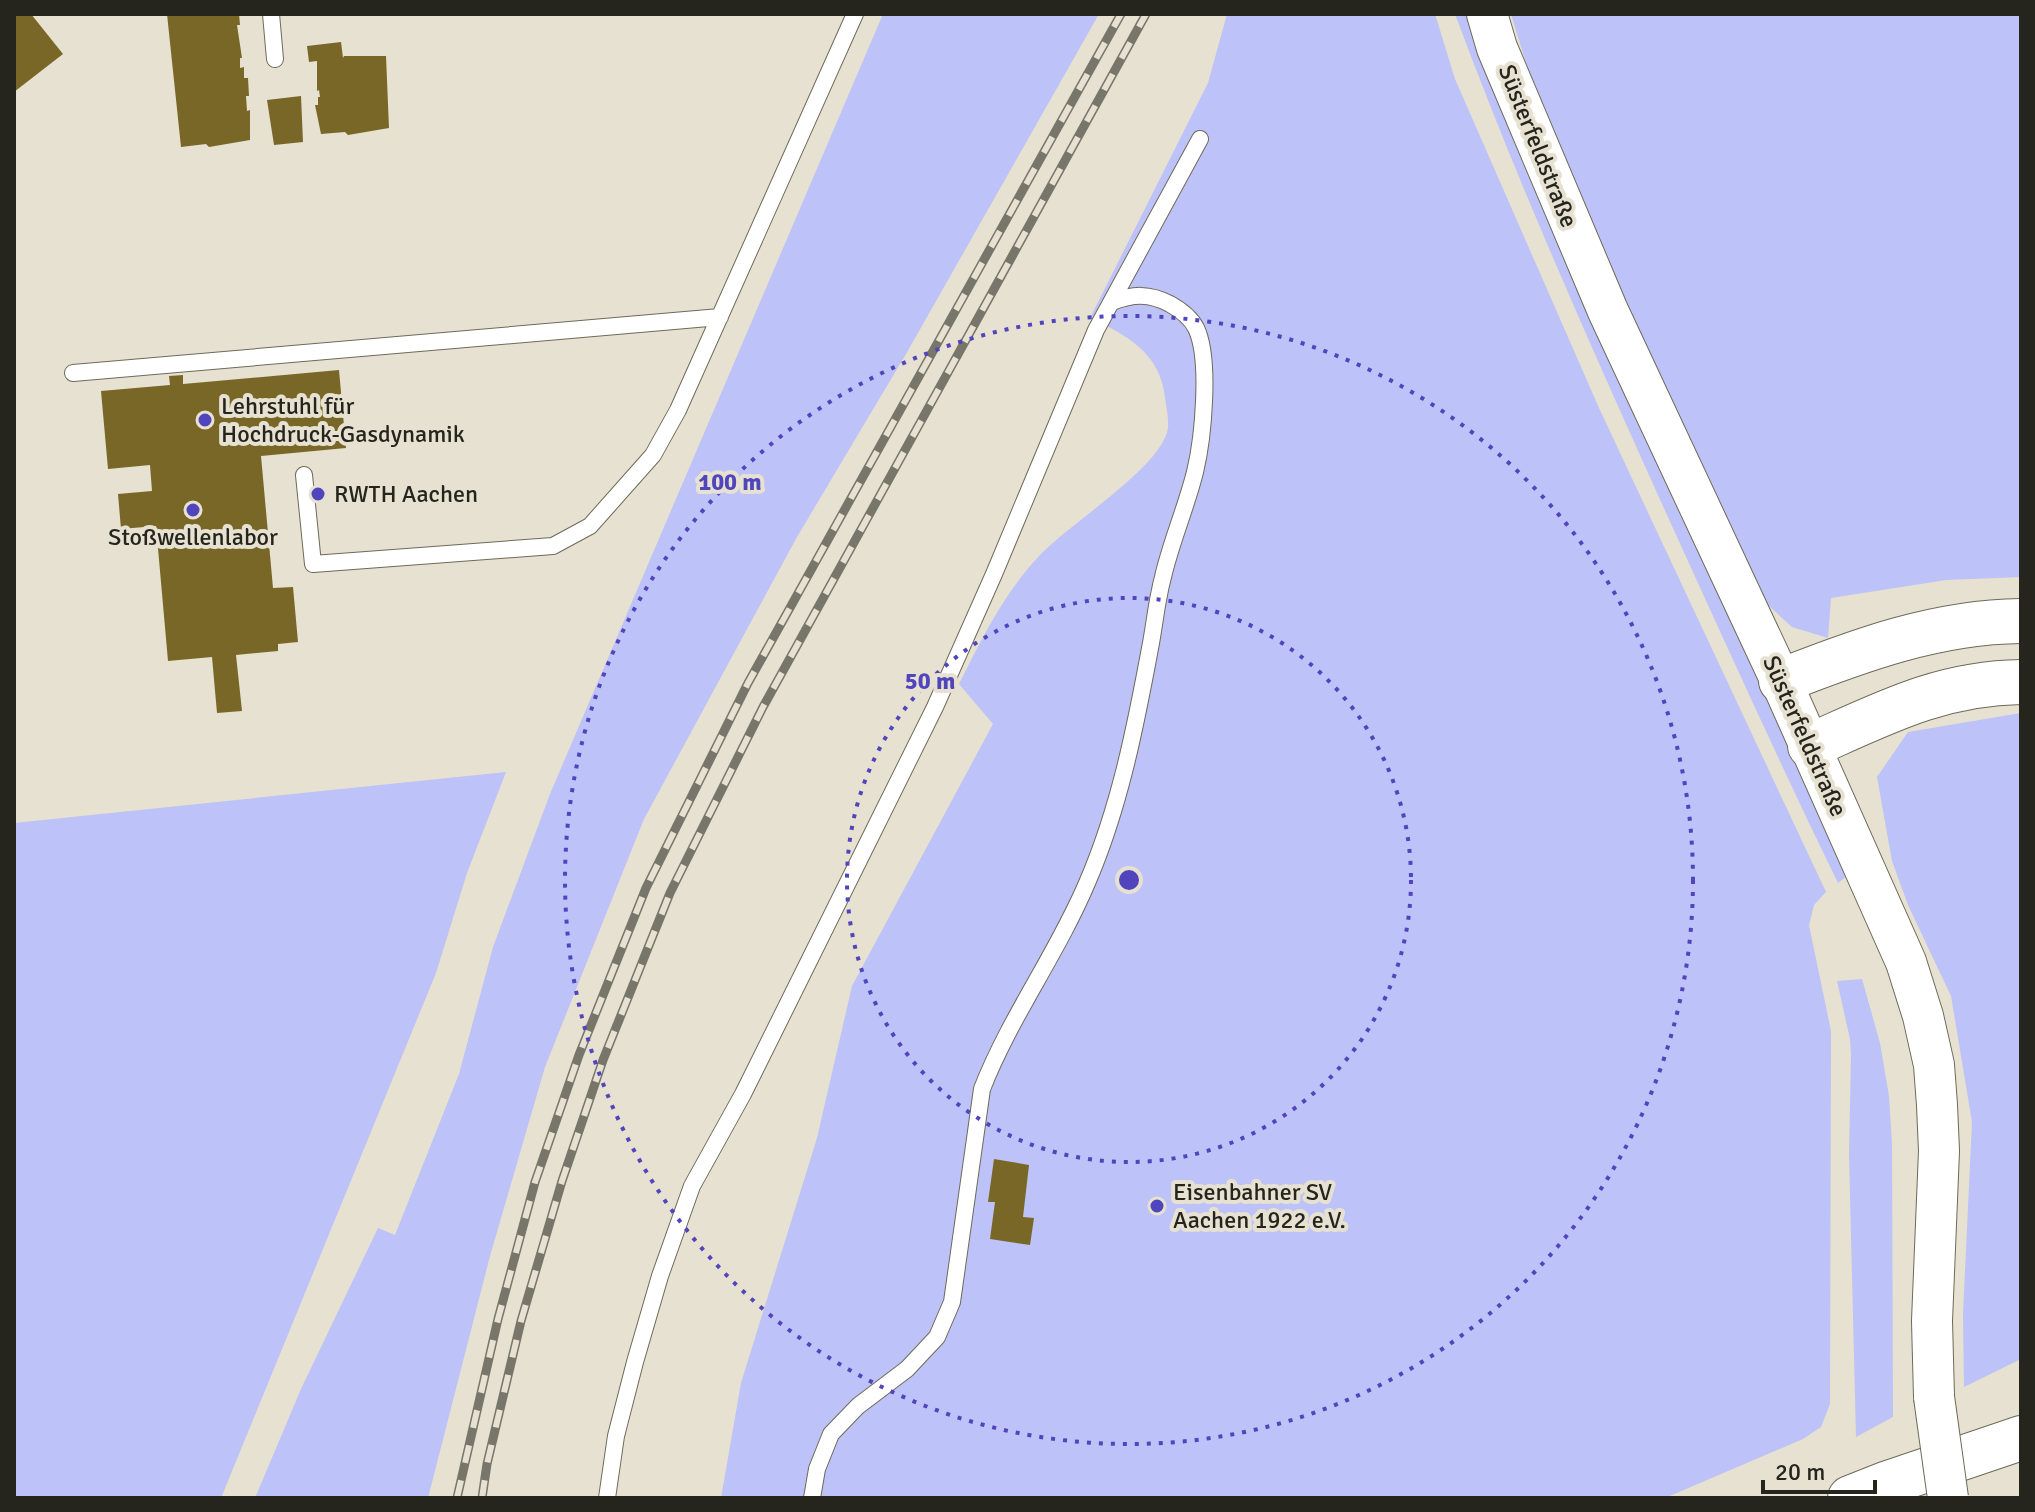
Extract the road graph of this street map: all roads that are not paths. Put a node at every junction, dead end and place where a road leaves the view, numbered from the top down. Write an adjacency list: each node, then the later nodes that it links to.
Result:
1 (271, 14): 4 (lane)
2 (855, 14): 7 (lane)
3 (1487, 14): 11 (street, Süsterfeldstraße)
4 (275, 59)
5 (1200, 139): 6 (lane)
6 (1112, 302): 17 (lane); 18 (lane)
7 (720, 317): 8 (lane); 9 (lane)
8 (73, 373)
9 (304, 475)
10 (2021, 621): 11 (highway)
11 (1781, 681): 13 (street, Süsterfeldstraße)
12 (2021, 682): 13 (highway)
13 (1810, 746): 16 (street, Süsterfeldstraße, bridge)
14 (2021, 1422): 16 (highway)
15 (2021, 1438): 16 (highway)
16 (1951, 1479): 19 (highway)
17 (607, 1498)
18 (812, 1498)
19 (1850, 1498)

